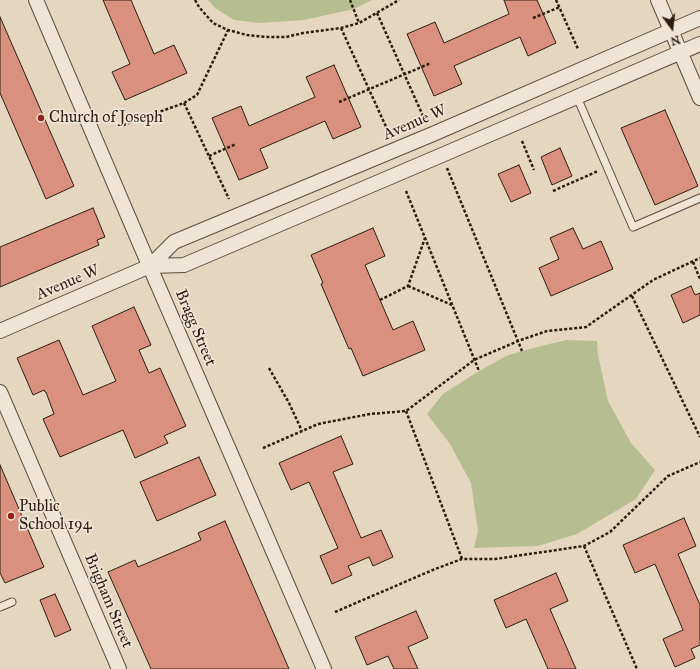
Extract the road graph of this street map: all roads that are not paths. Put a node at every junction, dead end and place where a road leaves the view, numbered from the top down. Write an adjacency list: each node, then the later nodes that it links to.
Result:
1 (36, 0): 10 (street, Bragg Street)
2 (658, 0): 4 (street)
3 (700, 18): 4 (street, Avenue W)
4 (671, 31): 6 (street); 10 (street, Avenue W)
5 (700, 44): 6 (street, Avenue W)
6 (680, 52): 7 (street, Avenue W); 8 (street)
7 (577, 97): 9 (lane); 10 (street, Avenue W)
8 (700, 98)
9 (700, 198)
10 (150, 266): 11 (street, Avenue W); 16 (street, Bragg Street)
11 (0, 331)
12 (0, 392): 15 (street, Brigham Street)
13 (12, 602): 14 (lane)
14 (0, 607)
15 (119, 669)
16 (324, 669)

